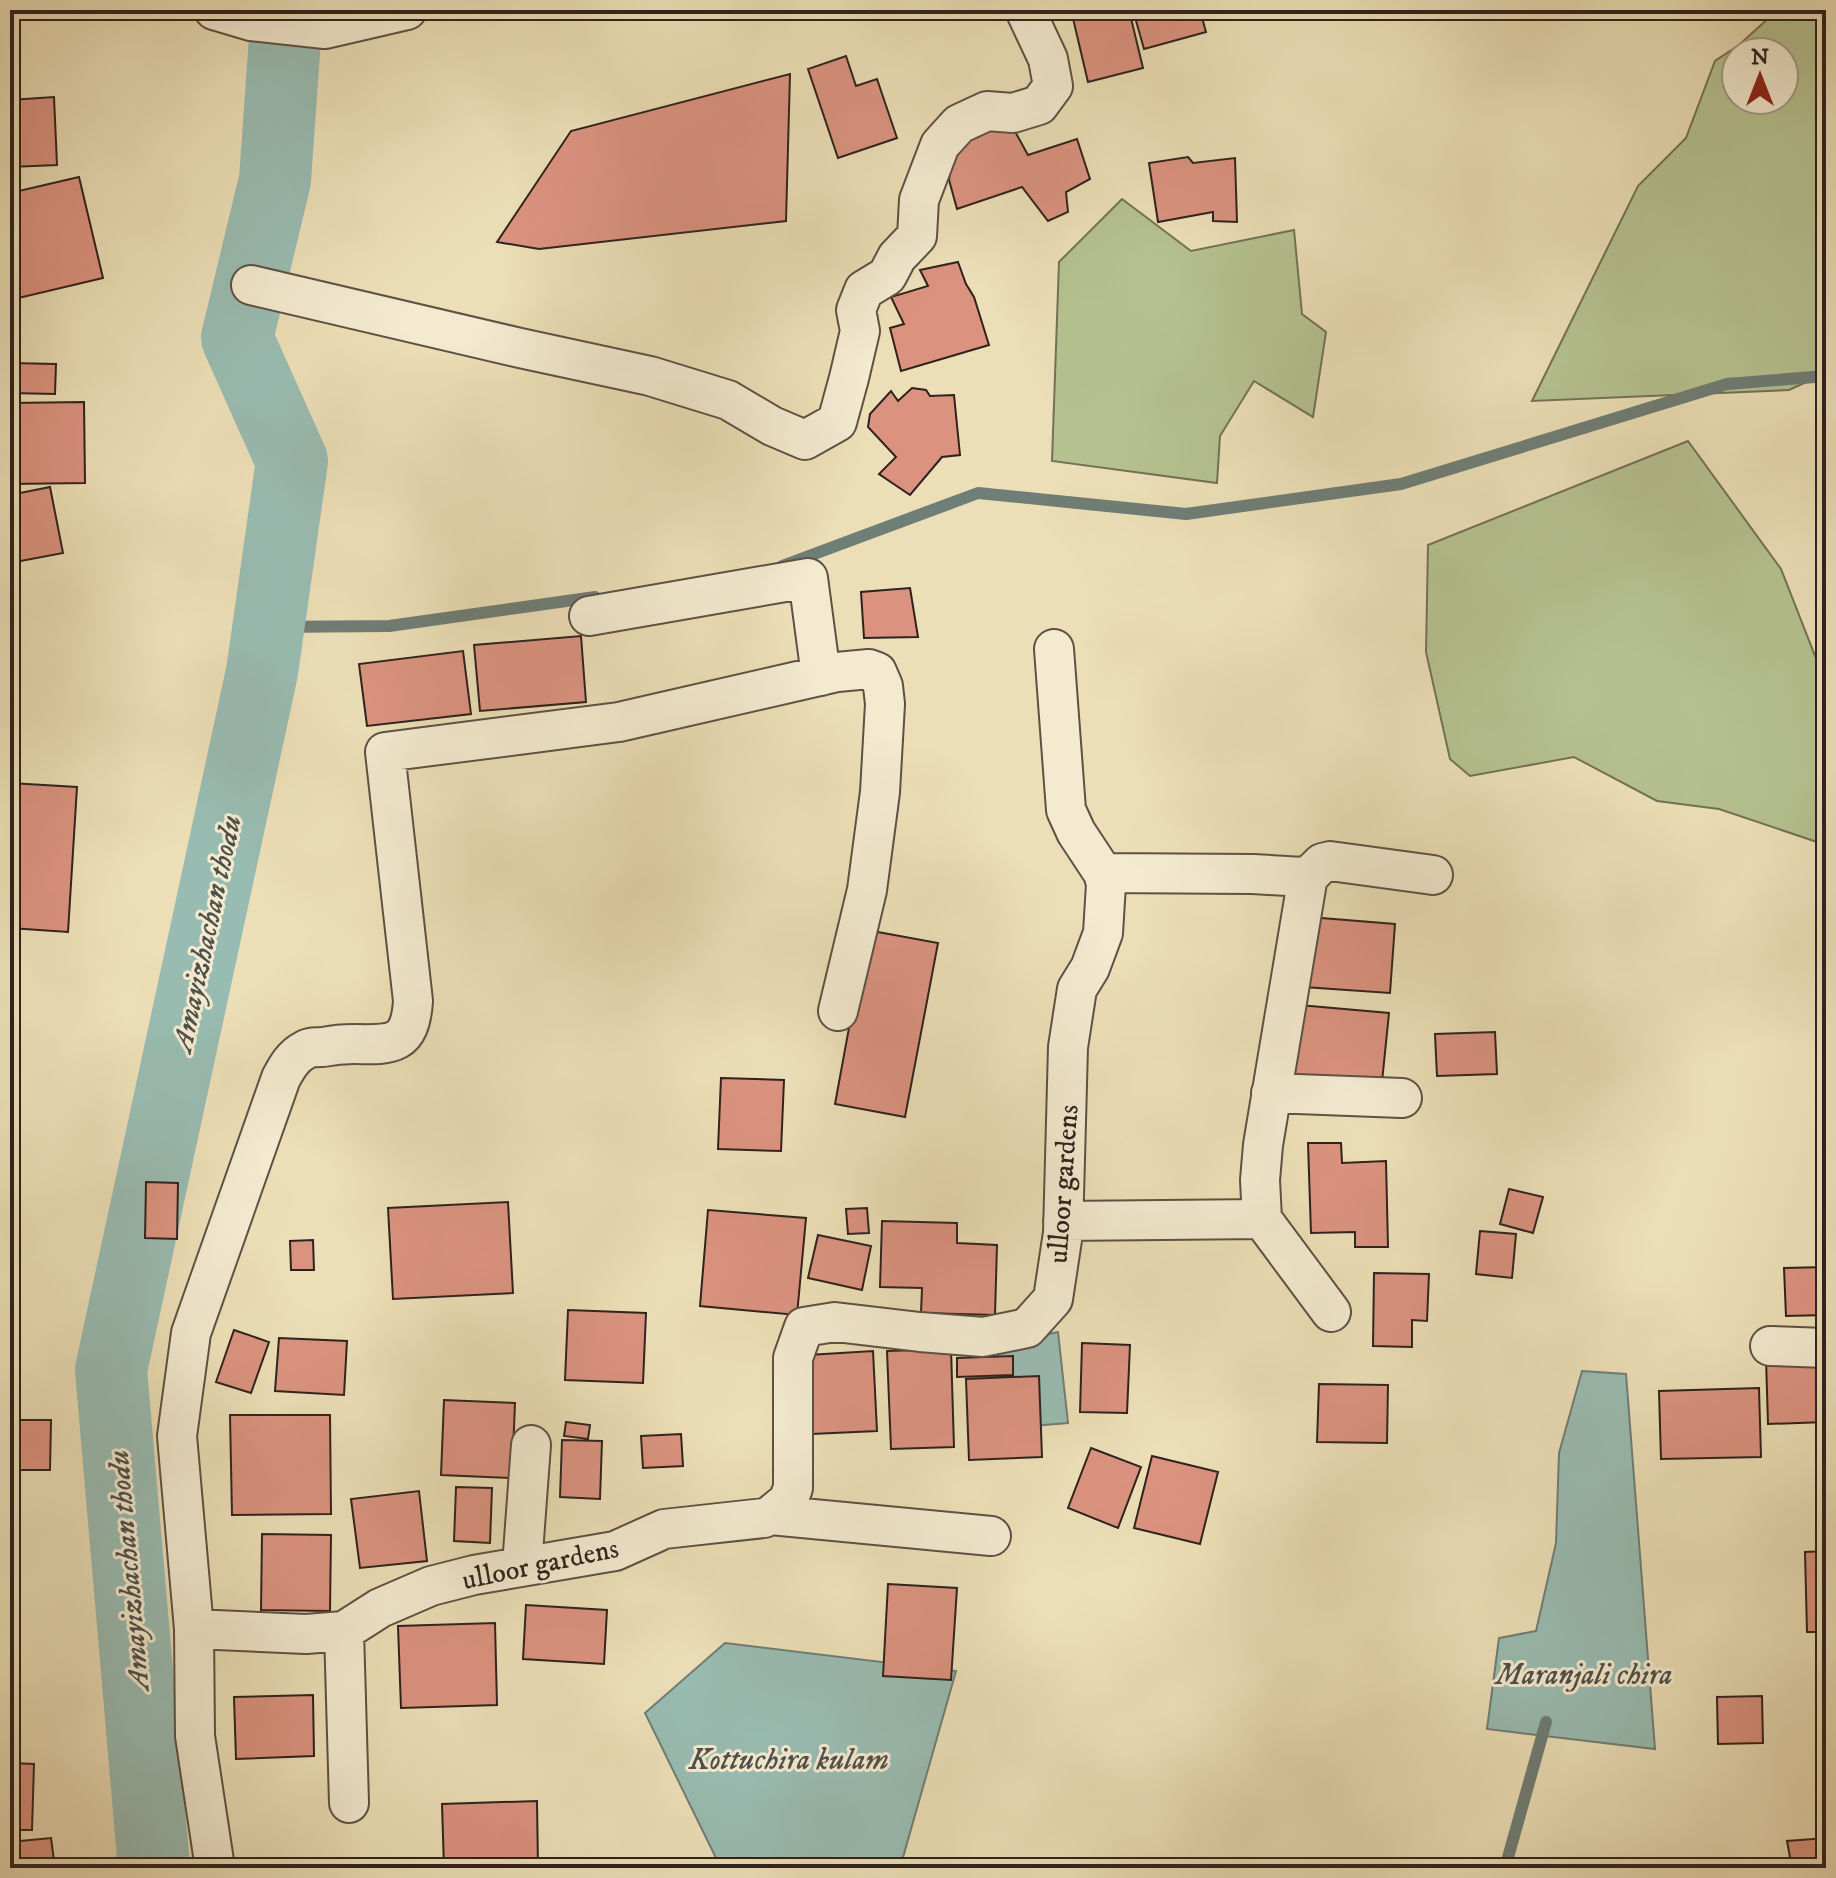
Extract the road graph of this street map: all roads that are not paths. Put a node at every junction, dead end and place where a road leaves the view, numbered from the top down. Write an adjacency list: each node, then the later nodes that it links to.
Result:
1 (214, 10): 4 (street)
2 (407, 10): 4 (street)
3 (1025, 10): 5 (street)
4 (324, 20)
5 (251, 285)
6 (589, 616): 8 (street)
7 (1054, 649): 9 (street)
8 (821, 676): 12 (street); 24 (street)
9 (1103, 873): 11 (street); 16 (street, ulloor gardens)
10 (1433, 875): 11 (street)
11 (1308, 876): 13 (street)
12 (838, 1011)
13 (1271, 1093): 14 (street); 15 (street)
14 (1402, 1098)
15 (1262, 1219): 16 (street); 17 (street)
16 (1063, 1221): 21 (street, ulloor gardens)
17 (1331, 1312)
18 (1770, 1346): 19 (street)
19 (1826, 1348)
20 (531, 1445): 23 (street)
21 (771, 1515): 22 (street); 23 (street, ulloor gardens)
22 (991, 1536)
23 (522, 1566): 25 (street, ulloor gardens)
24 (194, 1629): 25 (street, ulloor gardens); 27 (street)
25 (344, 1631): 26 (street)
26 (349, 1803)
27 (215, 1868)

